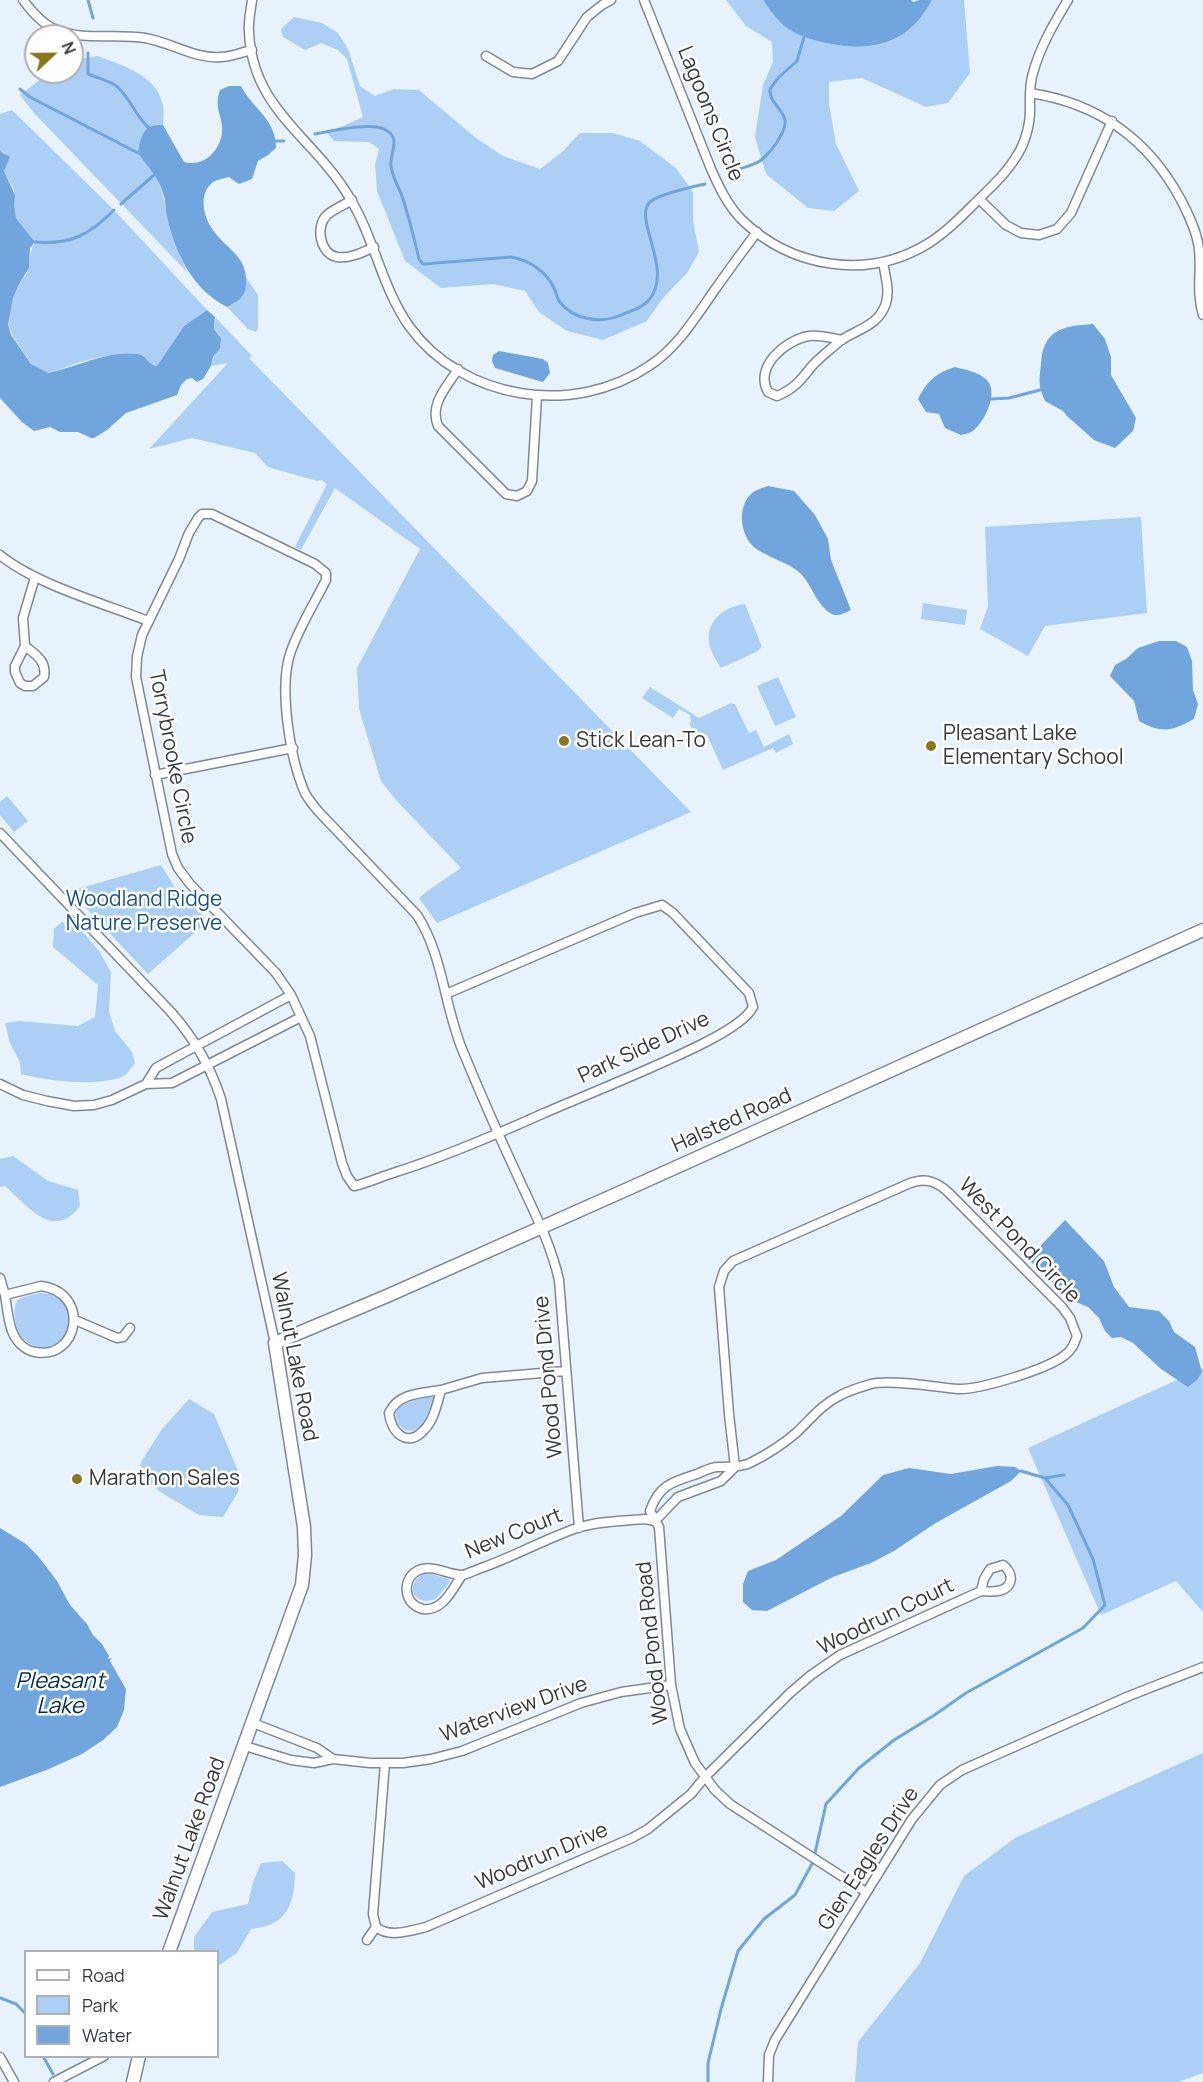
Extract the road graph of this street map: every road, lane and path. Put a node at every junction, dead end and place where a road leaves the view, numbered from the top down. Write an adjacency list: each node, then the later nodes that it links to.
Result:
1 (23, 0): 6 (street)
2 (252, 0): 6 (street)
3 (611, 0): 7 (street)
4 (645, 0): 12 (street, Lagoons Circle)
5 (1068, 0): 8 (street, Lagoons Circle)
6 (252, 50): 11 (street)
7 (486, 56)
8 (1030, 93): 9 (street); 10 (street, Lagoons Circle)
9 (1112, 121): 10 (street); 15 (street)
10 (979, 199): 14 (street, Lagoons Circle)
11 (352, 200): 13 (street); 13 (street)
12 (757, 232): 14 (street, Lagoons Circle); 18 (street)
13 (374, 247): 17 (street)
14 (883, 262): 16 (street)
15 (1203, 315)
16 (842, 340): 16 (street)
17 (458, 369): 18 (street); 18 (street)
18 (537, 396)
19 (0, 555): 20 (street)
20 (35, 577): 21 (street); 22 (street)
21 (148, 621): 23 (street, Torrybrooke Circle); 24 (street, Torrybrooke Circle)
22 (25, 646): 22 (street)
23 (292, 748): 24 (street); 27 (street, Torrybrooke Circle)
24 (155, 775): 28 (street, Torrybrooke Circle)
25 (0, 833): 30 (street, Walnut Lake Road)
26 (1203, 930): 35 (street, Halsted Road)
27 (446, 994): 34 (street, Torrybrooke Circle); 34 (street, Park Side Drive)
28 (291, 995): 29 (street, Torrybrooke Circle); 30 (street)
29 (301, 1017): 31 (street); 34 (street, Torrybrooke Circle)
30 (198, 1046): 31 (street, Walnut Lake Road); 33 (street)
31 (208, 1065): 33 (street); 40 (street, Walnut Lake Road)
32 (0, 1084): 33 (street)
33 (146, 1084)
34 (498, 1133): 35 (street, Torrybrooke Circle)
35 (541, 1227): 40 (street, Halsted Road); 41 (street, Wood Pond Drive)
36 (0, 1278): 37 (street)
37 (5, 1295): 38 (street); 38 (street)
38 (75, 1320): 39 (street)
39 (130, 1328)
40 (275, 1343): 50 (street, Walnut Lake Road)
41 (566, 1371): 42 (street); 45 (street, Wood Pond Drive)
42 (441, 1390): 42 (street)
43 (735, 1467): 43 (street, West Pond Circle); 44 (street, West Pond Circle); 44 (street, West Pond Circle)
44 (655, 1521): 45 (street); 49 (street, Wood Pond Road)
45 (579, 1528): 46 (street, New Court)
46 (462, 1575): 46 (street, New Court)
47 (981, 1591): 54 (street, Woodrun Court)
48 (1203, 1667): 55 (street, Glen Eagles Drive)
49 (671, 1685): 53 (street, Waterview Drive); 54 (street, Wood Pond Road)
50 (253, 1724): 51 (street, Walnut Lake Road); 52 (street, Waterview Drive)
51 (245, 1746): 52 (street, Waterview Drive); 58 (street, Walnut Lake Road)
52 (333, 1759): 53 (street, Waterview Drive)
53 (385, 1763): 56 (street)
54 (705, 1777): 55 (street, Wood Pond Road); 56 (street, Woodrun Drive)
55 (867, 1892): 65 (street, Glen Eagles Drive)
56 (376, 1927): 57 (street)
57 (366, 1940)
58 (170, 1950)
59 (0, 2057): 62 (street)
60 (100, 2058): 63 (street)
61 (139, 2058): 64 (street)
62 (14, 2082)
63 (54, 2082)
64 (133, 2082)
65 (768, 2082)

